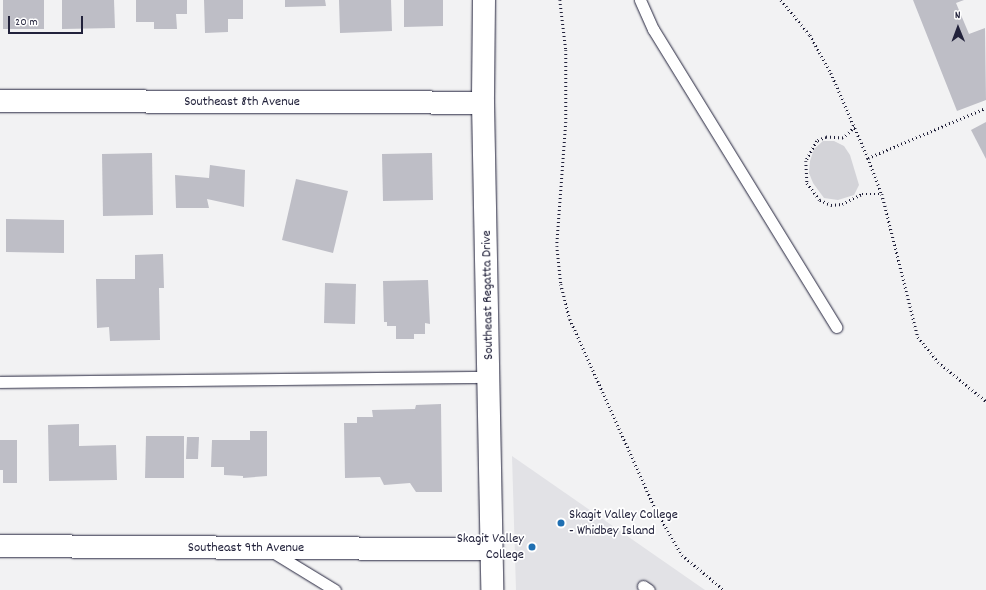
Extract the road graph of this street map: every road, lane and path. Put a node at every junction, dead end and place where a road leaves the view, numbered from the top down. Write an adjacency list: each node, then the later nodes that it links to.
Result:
1 (484, 0): 6 (street, Southeast Regatta Drive)
2 (560, 0): 20 (path)
3 (640, 0): 11 (lane)
4 (781, 0): 8 (path)
5 (0, 101): 6 (street, Southeast 8th Avenue)
6 (483, 103): 12 (street, Southeast Regatta Drive)
7 (986, 108): 9 (path)
8 (856, 127): 9 (path); 10 (path)
9 (868, 158): 10 (path)
10 (882, 194): 14 (path)
11 (836, 327)
12 (490, 377): 13 (lane); 17 (street, Southeast Regatta Drive)
13 (0, 382)
14 (986, 401)
15 (0, 546): 16 (street, Southeast 9th Avenue)
16 (265, 548): 17 (street, Southeast 9th Avenue); 18 (lane)
17 (491, 549): 19 (street, Southeast Regatta Drive)
18 (335, 590)
19 (492, 590)
20 (724, 590)

